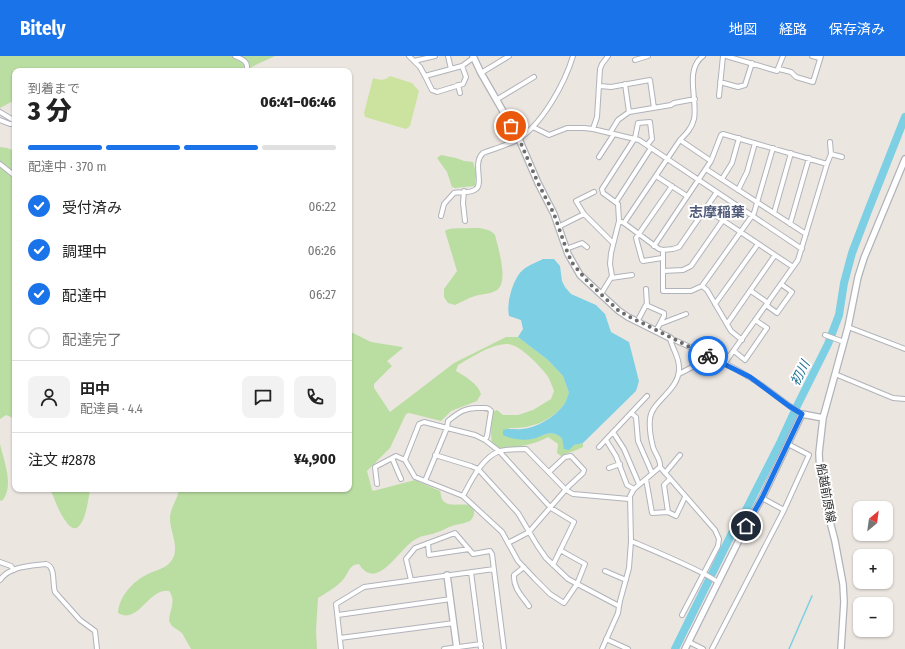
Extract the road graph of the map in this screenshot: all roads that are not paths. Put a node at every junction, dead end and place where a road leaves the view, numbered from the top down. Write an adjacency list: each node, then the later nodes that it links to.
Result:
1 (235, 56): 20 (street)
2 (408, 56): 17 (street)
3 (435, 56): 17 (street)
4 (448, 56): 21 (street)
5 (507, 56): 23 (street)
6 (573, 56): 40 (street)
7 (608, 56): 29 (street)
8 (648, 56): 16 (street)
9 (703, 56): 32 (street)
10 (723, 56): 26 (street)
11 (726, 56): 18 (street)
12 (782, 56): 22 (street)
13 (812, 56): 15 (street)
14 (473, 57): 19 (street); 23 (main road)
15 (821, 57): 22 (street)
16 (635, 60)
17 (414, 61): 24 (street)
18 (752, 63): 22 (street); 26 (street)
19 (462, 66): 21 (street); 28 (street)
20 (246, 68)
21 (451, 69): 24 (street)
22 (779, 69)
23 (481, 73): 33 (main road)
24 (425, 76): 28 (street)
25 (534, 77): 33 (street)
26 (720, 82): 31 (street)
27 (625, 84): 29 (street); 34 (street); 36 (street)
28 (458, 85): 30 (street)
29 (600, 86): 41 (street)
30 (460, 93)
31 (719, 96)
32 (695, 99): 34 (street); 46 (street)
33 (496, 100): 45 (main road)
34 (654, 108): 36 (street)
35 (0, 112): 38 (street)
36 (629, 112): 42 (street)
37 (0, 120): 39 (street)
38 (12, 120)
39 (12, 123)
40 (533, 127): 41 (street); 45 (street)
41 (593, 128): 42 (street)
42 (612, 134): 43 (street); 53 (street)
43 (635, 138): 49 (street); 49 (street); 72 (street)
44 (739, 138): 48 (street); 58 (street); 64 (street)
45 (519, 139): 68 (street); 84 (main road)
46 (680, 140): 57 (street); 58 (street)
47 (830, 142): 52 (street)
48 (755, 143): 50 (street); 67 (street)
49 (649, 147): 57 (street); 72 (street)
50 (773, 148): 51 (street); 73 (street)
51 (791, 153): 55 (street); 75 (street)
52 (831, 154): 54 (street); 60 (street)
53 (599, 157)
54 (841, 157)
55 (809, 158): 60 (street); 83 (street)
56 (905, 158): 114 (main road, 船越前原線)
57 (668, 159): 63 (street); 65 (street)
58 (711, 161): 61 (street)
59 (0, 164): 62 (street)
60 (827, 164): 86 (street)
61 (706, 169): 64 (street); 65 (street)
62 (12, 174)
63 (656, 176): 66 (street); 82 (street)
64 (722, 179): 67 (street)
65 (698, 180): 70 (street); 71 (street)
66 (672, 186): 71 (street); 87 (street)
67 (738, 190): 73 (street)
68 (464, 191): 77 (street); 80 (street)
69 (594, 192): 76 (street)
70 (718, 192): 74 (street); 78 (street)
71 (688, 196): 90 (street)
72 (616, 202): 81 (street)
73 (757, 202): 75 (street); 78 (street)
74 (706, 209): 79 (street); 94 (street)
75 (774, 213): 83 (street)
76 (584, 214): 84 (street); 88 (street)
77 (440, 216)
78 (752, 216): 85 (street); 93 (street)
79 (722, 220): 85 (street); 98 (street)
80 (465, 221)
81 (619, 221): 82 (street); 88 (street)
82 (624, 223): 87 (street)
83 (790, 224): 86 (street)
84 (558, 227): 92 (main road)
85 (740, 232): 89 (street); 102 (street)
86 (806, 234): 93 (street)
87 (639, 235): 90 (street); 96 (street)
88 (613, 243): 100 (street)
89 (758, 244): 95 (street); 106 (street)
90 (654, 246): 94 (street)
91 (587, 247): 92 (street)
92 (566, 249): 105 (main road)
93 (802, 249): 97 (street)
94 (662, 250): 96 (street)
95 (775, 255): 97 (street); 104 (street)
96 (662, 258): 98 (street)
97 (793, 267): 101 (street)
98 (663, 271): 102 (street)
99 (632, 276): 100 (street)
100 (611, 278): 105 (street)
101 (781, 284): 107 (street); 107 (street)
102 (702, 286): 106 (street)
103 (646, 289): 108 (street)
104 (751, 291): 107 (street); 113 (street)
105 (601, 294): 111 (main road)
106 (715, 304): 113 (street)
107 (767, 304): 110 (street)
108 (647, 305): 111 (street); 112 (street)
109 (686, 314): 112 (street)
110 (755, 320): 118 (street); 121 (street)
111 (638, 322): 115 (main road)
112 (660, 324): 115 (street)
113 (727, 324): 118 (street)
114 (848, 327): 119 (main road, 船越前原線); 120 (street)
115 (656, 331): 117 (main road)
116 (825, 335): 119 (street)
117 (670, 338): 122 (street); 124 (street)
118 (742, 340): 121 (street)
119 (844, 342): 125 (main road, 船越前原線)
120 (905, 349)
121 (734, 351): 123 (street)
122 (714, 359): 123 (street); 124 (street)
123 (724, 364): 129 (street)
124 (679, 374): 143 (street)
125 (835, 374): 127 (street); 130 (main road, 船越前原線)
126 (647, 396): 128 (street)
127 (905, 399)
128 (631, 413): 132 (street); 147 (street)
129 (802, 414): 130 (main road); 135 (main road)
130 (823, 418): 205 (main road, 船越前原線)
131 (447, 428): 133 (street); 133 (street); 138 (street); 141 (street)
132 (613, 432): 134 (street); 154 (street)
133 (485, 440): 137 (street)
134 (606, 440): 136 (street); 142 (street)
135 (788, 444): 159 (main road); 162 (street)
136 (599, 447)
137 (499, 451): 145 (street); 146 (street); 161 (street)
138 (436, 455): 145 (street); 152 (street)
139 (680, 455): 148 (street)
140 (392, 458): 141 (street); 150 (street); 153 (street)
141 (405, 460): 152 (street)
142 (620, 464): 144 (street); 155 (street)
143 (660, 467): 147 (street); 148 (street)
144 (609, 468)
145 (478, 469): 157 (street); 164 (street)
146 (549, 472): 156 (street); 156 (street)
147 (652, 473): 149 (street)
148 (665, 473): 151 (street)
149 (646, 478): 154 (street); 163 (street)
150 (400, 479)
151 (670, 479): 158 (street); 163 (street)
152 (425, 481): 157 (street)
153 (377, 484)
154 (639, 484): 155 (street)
155 (634, 489): 160 (street)
156 (566, 490): 160 (street); 161 (street)
157 (463, 496): 167 (street)
158 (685, 497): 163 (street); 177 (street)
159 (762, 498): 162 (street); 182 (main road)
160 (630, 499): 165 (street)
161 (551, 508): 164 (street); 169 (street)
162 (784, 510): 204 (street)
163 (668, 512)
164 (529, 532): 167 (street); 171 (street)
165 (631, 541): 177 (street); 181 (street)
166 (428, 543): 168 (street); 168 (street); 180 (street)
167 (508, 543): 172 (street)
168 (469, 549): 173 (street)
169 (560, 550): 171 (street); 183 (street)
170 (0, 562): 174 (street)
171 (553, 565): 183 (street)
172 (524, 567): 183 (street); 185 (street)
173 (494, 569): 176 (street); 199 (street)
174 (14, 570): 179 (street); 195 (street)
175 (605, 571): 181 (street)
176 (471, 572): 178 (street); 193 (street)
177 (704, 574): 182 (street); 188 (street)
178 (447, 575): 180 (street); 184 (main road)
179 (0, 580)
180 (411, 580): 187 (street)
181 (626, 580): 186 (street)
182 (717, 582): 192 (main road)
183 (577, 584): 186 (street)
184 (451, 599): 187 (street); 189 (main road)
185 (529, 606)
186 (619, 606): 191 (street)
187 (338, 615): 190 (street)
188 (682, 615)
189 (454, 623): 190 (street); 194 (main road)
190 (340, 638): 196 (street)
191 (606, 640): 200 (street); 201 (street)
192 (689, 642): 202 (main road); 203 (street)
193 (481, 644): 194 (street); 198 (street)
194 (457, 648): 197 (street)
195 (97, 649)
196 (341, 649)
197 (444, 649)
198 (481, 649)
199 (504, 649)
200 (602, 649)
201 (628, 649)
202 (685, 649)
203 (704, 649)
204 (712, 649)
205 (841, 649)

